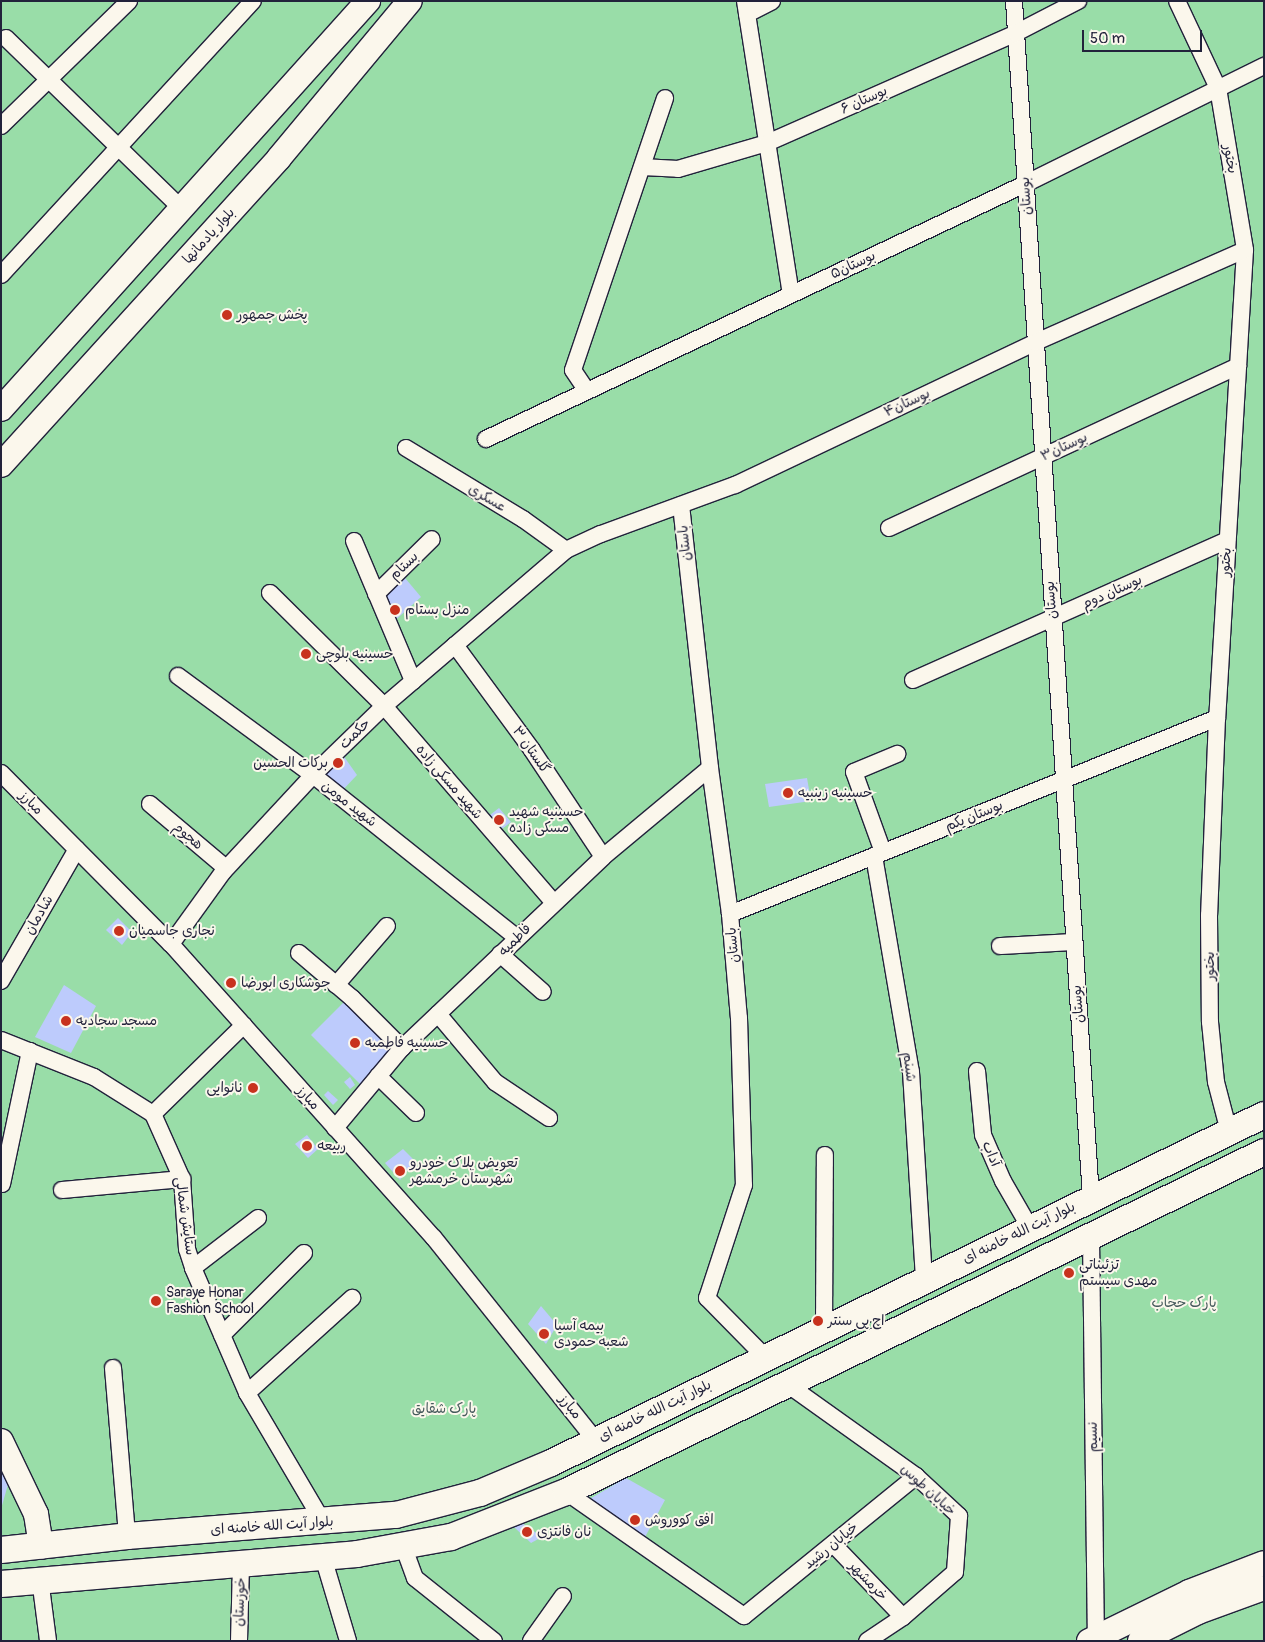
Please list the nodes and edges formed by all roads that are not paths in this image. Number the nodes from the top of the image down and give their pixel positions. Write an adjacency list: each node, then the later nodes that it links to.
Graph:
1 (129, 1): 13 (street)
2 (253, 1): 19 (street)
3 (368, 1): 17 (main road)
4 (410, 1): 20 (main road, بلوار یادمانها)
5 (772, 1): 9 (street)
6 (1014, 1): 10 (street, بوستان)
7 (1078, 1): 10 (street, بوستان ۶)
8 (1177, 1): 14 (street, بختور)
9 (746, 7): 18 (street)
10 (1016, 33): 18 (street, بوستان ۶); 22 (street, بوستان)
11 (6, 38): 13 (street)
12 (1264, 66): 14 (street, بوستان۵)
13 (50, 80): 16 (street); 19 (street)
14 (1218, 88): 22 (street, بوستان۵); 24 (street, بختور)
15 (665, 98): 21 (street)
16 (1, 126)
17 (249, 134): 20 (main road); 23 (main road)
18 (767, 143): 21 (street, بوستان ۶); 26 (street)
19 (118, 147): 23 (street); 25 (street)
20 (279, 158): 34 (main road, بلوار یادمانها)
21 (642, 167): 29 (street)
22 (1025, 184): 26 (street, بوستان۵); 27 (street, بوستان)
23 (182, 209): 30 (main road)
24 (1245, 250): 27 (street, بوستان۴); 28 (street, بختور)
25 (1, 275)
26 (791, 294): 29 (street, بوستان۵)
27 (1036, 342): 33 (street, بوستان); 35 (street, بوستان۴)
28 (1238, 366): 33 (street, بوستان۳); 38 (street, بختور)
29 (587, 391): 31 (street, بوستان۵)
30 (1, 409)
31 (486, 439)
32 (406, 448): 40 (street, عسکری)
33 (1042, 457): 36 (street, بوستان۳); 43 (street, بوستان)
34 (1, 465)
35 (681, 505): 40 (street, بوستان۴); 51 (street, باستان)
36 (890, 528)
37 (432, 539): 42 (street, بستام)
38 (1228, 540): 43 (street, بوستان دوم); 49 (street, بختور)
39 (354, 541): 42 (street)
40 (566, 550): 44 (street, حکمت)
41 (270, 593): 48 (street, شهید مسکی زاده)
42 (376, 594): 47 (street)
43 (1052, 619): 46 (street, بوستان دوم); 54 (street, بوستان)
44 (455, 645): 47 (street, حکمت); 58 (street, گلستان ۳)
45 (178, 676): 53 (street, شهید مومن)
46 (913, 680)
47 (413, 681): 48 (street, حکمت)
48 (384, 706): 53 (street, حکمت); 60 (street, شهید مسکی زاده)
49 (1217, 718): 54 (street, بوستان یکم); 84 (street, بختور)
50 (897, 754): 57 (street, شبنم)
51 (710, 768): 58 (street, فاطمیه); 61 (street, باستان)
52 (1, 773): 56 (street, مبارز)
53 (313, 776): 59 (street, حکمت); 63 (street, شهید مومن)
54 (1064, 781): 57 (street, بوستان یکم); 64 (street, بوستان)
55 (150, 804): 59 (street, هجوم)
56 (77, 849): 65 (street, مبارز); 69 (street, شادمان)
57 (879, 854): 61 (street, بوستان یکم); 96 (street, شبنم)
58 (603, 857): 60 (street, فاطمیه)
59 (226, 868): 65 (street, حکمت)
60 (554, 903): 63 (street, فاطمیه)
61 (730, 914): 100 (street, باستان)
62 (387, 926): 70 (street)
63 (517, 938): 68 (street, فاطمیه)
64 (1074, 942): 66 (street); 90 (street, بوستان)
65 (171, 944): 73 (street, مبارز)
66 (1000, 946)
67 (299, 953): 70 (street)
68 (500, 954): 71 (street); 72 (street, فاطمیه)
69 (1, 981)
70 (336, 984): 75 (street)
71 (542, 992)
72 (438, 1014): 75 (street, فاطمیه); 82 (street)
73 (244, 1025): 80 (street); 83 (street, مبارز)
74 (1, 1040): 76 (street)
75 (402, 1048): 78 (street, فاطمیه)
76 (30, 1051): 80 (street); 88 (street)
77 (977, 1071): 92 (street, آداب)
78 (378, 1076): 79 (street); 83 (street, فاطمیه)
79 (416, 1113)
80 (154, 1114): 87 (street, ستایش شمالی)
81 (1264, 1115): 84 (main road, بلوار آیت الله خامنه ای)
82 (549, 1118)
83 (335, 1128): 104 (street, مبارز)
84 (1229, 1132): 90 (main road, بلوار آیت الله خامنه ای)
85 (1264, 1152): 93 (main road)
86 (825, 1155): 98 (street)
87 (182, 1179): 89 (street); 95 (street, ستایش شمالی)
88 (2, 1184)
89 (62, 1190)
90 (1091, 1198): 92 (main road, بلوار آیت الله خامنه ای)
91 (258, 1218): 95 (street)
92 (1030, 1228): 96 (main road, بلوار آیت الله خامنه ای)
93 (1091, 1236): 102 (main road); 122 (street, نسیم)
94 (304, 1253): 99 (street)
95 (193, 1268): 99 (street, ستایش شمالی)
96 (924, 1280): 98 (main road, بلوار آیت الله خامنه ای)
97 (352, 1298): 103 (street)
98 (824, 1328): 100 (main road, بلوار آیت الله خامنه ای)
99 (222, 1335): 103 (street, ستایش شمالی)
100 (765, 1357): 104 (main road, بلوار آیت الله خامنه ای)
101 (113, 1368): 109 (street)
102 (787, 1384): 106 (street, خیابان طوس); 107 (main road)
103 (247, 1393): 108 (street, ستایش شمالی)
104 (596, 1440): 108 (main road, بلوار آیت الله خامنه ای)
105 (1, 1441): 111 (main road)
106 (916, 1476): 110 (street, خیابان رشید); 121 (street, خیابان طوس)
107 (566, 1492): 110 (street, خیابان رشید); 112 (main road)
108 (323, 1522): 109 (main road, بلوار آیت الله خامنه ای)
109 (127, 1536): 111 (main road, بلوار آیت الله خامنه ای)
110 (834, 1544): 121 (street, خرمشهر)
111 (41, 1547): 113 (main road, بلوار آیت الله خامنه ای); 117 (main road)
112 (404, 1548): 114 (main road); 126 (street)
113 (1, 1550)
114 (323, 1557): 116 (main road); 125 (street)
115 (1264, 1563): 122 (main road)
116 (241, 1564): 117 (main road); 124 (street, خوزستان)
117 (40, 1579): 118 (main road); 123 (street)
118 (1, 1584)
119 (1264, 1588): 129 (main road)
120 (563, 1596): 127 (street)
121 (903, 1617): 128 (street, خیابان طوس)
122 (1093, 1639)
123 (48, 1641)
124 (239, 1641)
125 (348, 1641)
126 (494, 1641)
127 (531, 1641)
128 (867, 1641)
129 (1140, 1641)

